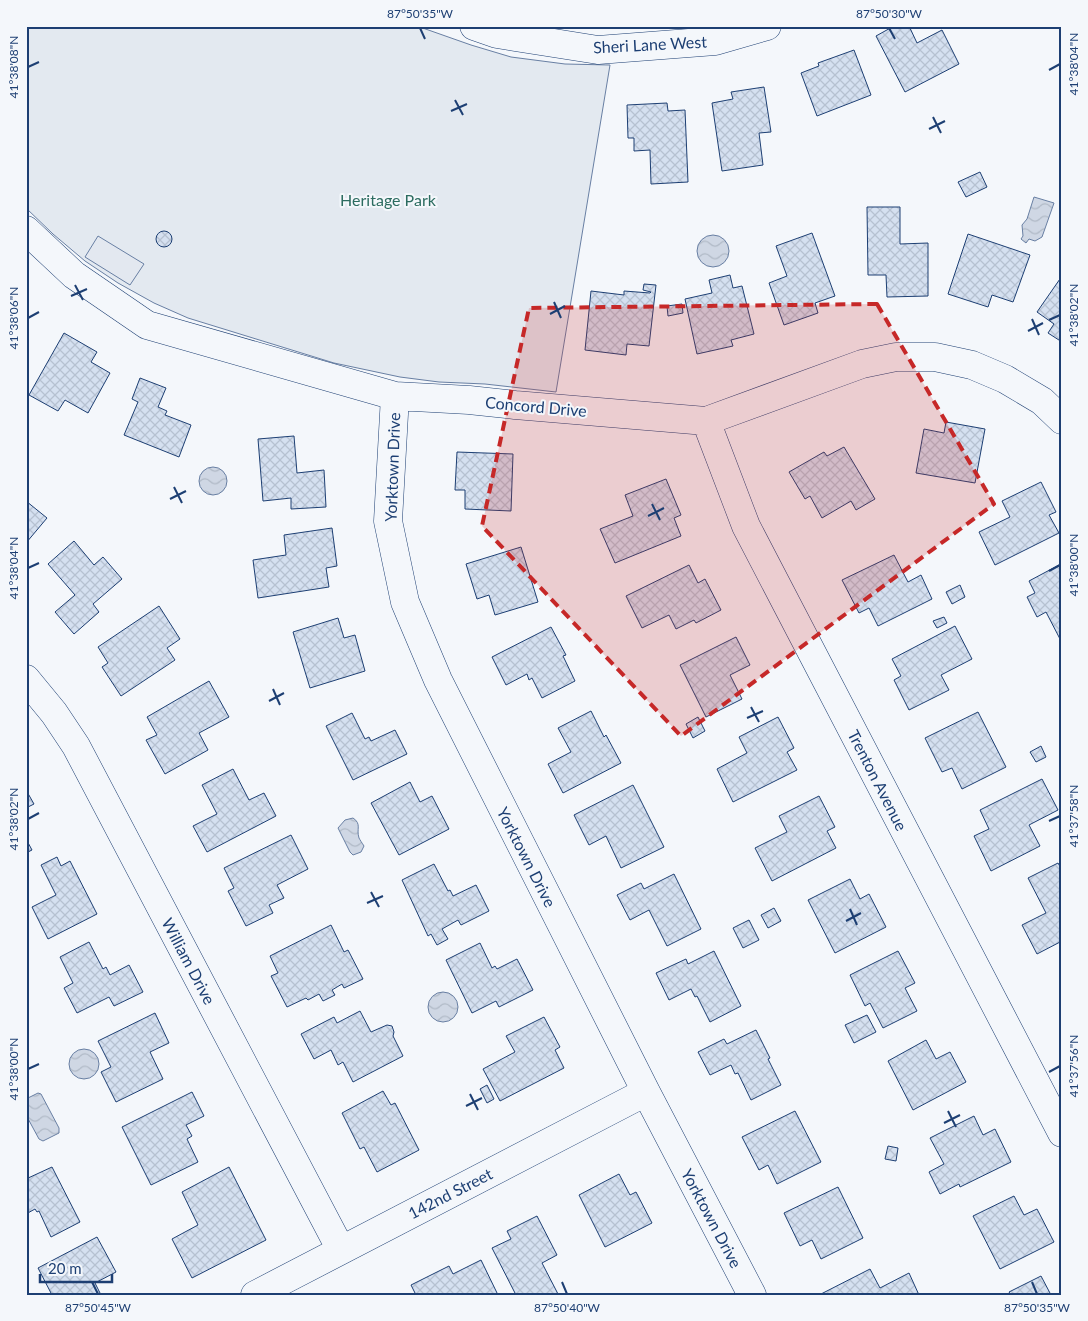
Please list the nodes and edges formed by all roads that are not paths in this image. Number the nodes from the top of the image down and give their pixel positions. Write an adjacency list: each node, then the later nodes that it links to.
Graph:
1 (767, 26): 2 (street, Sheri Lane West)
2 (490, 29)
3 (26, 230): 4 (street, Concord Drive)
4 (394, 396): 6 (street, Concord Drive); 8 (street, Yorktown Drive)
5 (1062, 420): 6 (street, Concord Drive)
6 (706, 421): 9 (street, Trenton Avenue)
7 (26, 679): 10 (street, William Drive)
8 (646, 1092): 10 (street, 142nd Street); 12 (street, Yorktown Drive)
9 (1062, 1133)
10 (341, 1250): 11 (street, 142nd Street)
11 (255, 1295)
12 (752, 1295)

